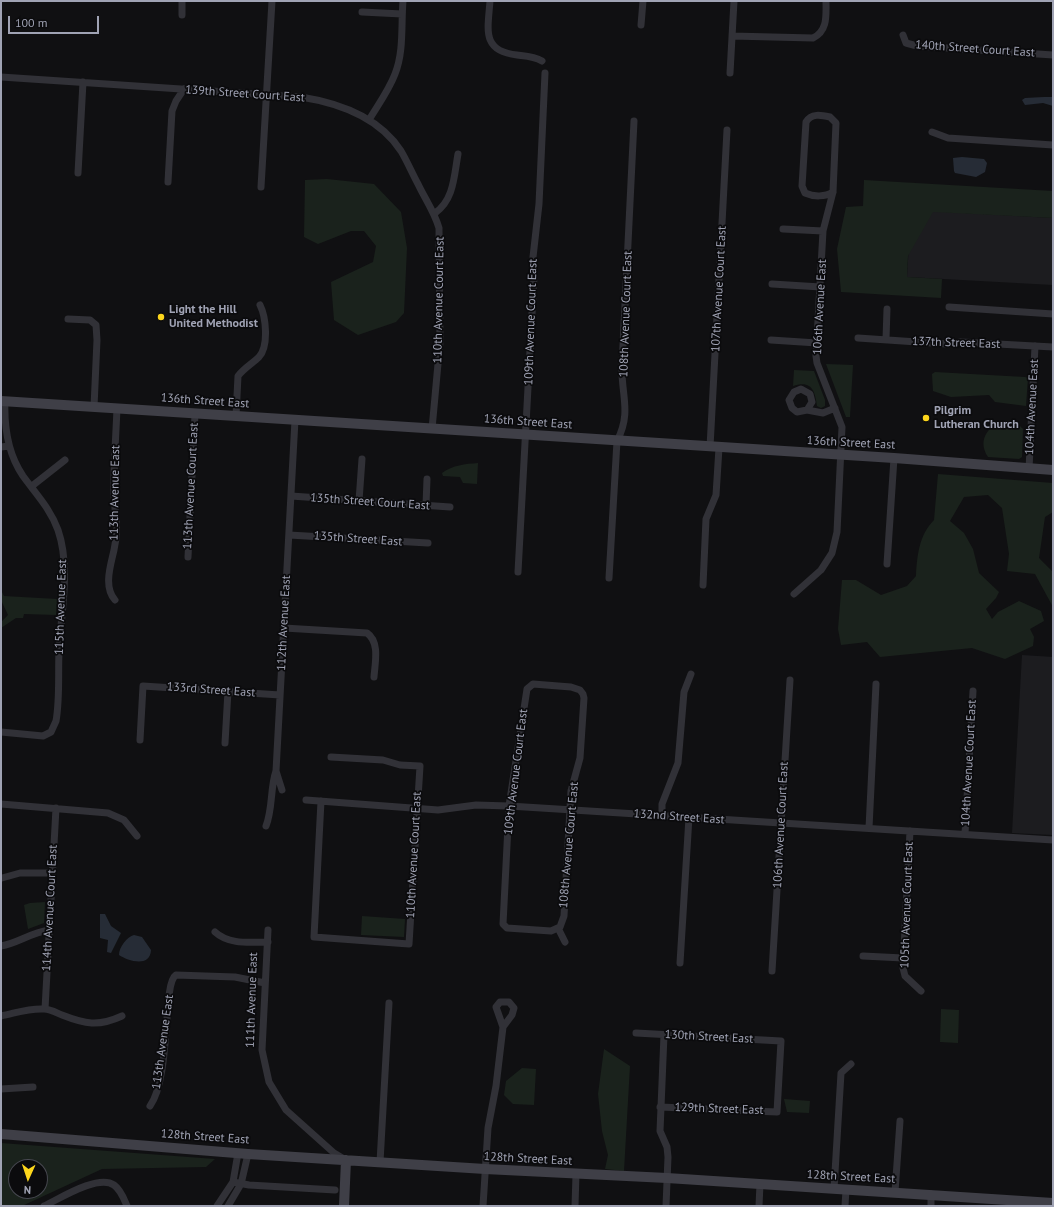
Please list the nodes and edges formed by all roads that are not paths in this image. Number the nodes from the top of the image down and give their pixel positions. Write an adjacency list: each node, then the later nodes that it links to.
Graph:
1 (182, 1): 10 (street)
2 (272, 1): 21 (street)
3 (403, 1): 9 (street)
4 (490, 1): 15 (street)
5 (643, 1): 11 (street)
6 (734, 1): 13 (street)
7 (826, 1): 13 (street)
8 (362, 12): 9 (street)
9 (402, 14): 22 (street)
10 (182, 15)
11 (641, 25)
12 (903, 35): 14 (street, 140th Street Court East)
13 (732, 36): 17 (street)
14 (1053, 55)
15 (542, 61)
16 (545, 73): 57 (street, 109th Avenue Court East)
17 (730, 73)
18 (1, 76): 19 (street, 139th Street Court East)
19 (83, 82): 20 (street, 139th Street Court East); 28 (street)
20 (184, 90): 21 (street, 139th Street Court East); 29 (street)
21 (267, 95): 22 (street, 139th Street Court East); 30 (street)
22 (369, 120): 32 (street, 139th Street Court East)
23 (634, 121): 58 (street, 108th Avenue Court East)
24 (727, 130): 61 (street, 107th Avenue Court East)
25 (932, 132): 26 (street)
26 (1053, 145)
27 (458, 154): 32 (street)
28 (78, 173)
29 (168, 182)
30 (261, 187)
31 (833, 192): 31 (street, 106th Avenue East); 34 (street, 106th Avenue East)
32 (435, 213): 56 (street, 110th Avenue Court East)
33 (783, 229): 34 (street)
34 (823, 231): 36 (street, 106th Avenue East)
35 (772, 284): 36 (street)
36 (821, 287): 45 (street, 106th Avenue East)
37 (260, 305): 54 (street)
38 (948, 307): 40 (street)
39 (887, 309): 43 (street)
40 (1053, 314)
41 (68, 319): 49 (street)
42 (858, 338): 43 (street, 137th Street East)
43 (886, 339): 46 (street, 137th Street East)
44 (771, 340): 45 (street)
45 (817, 343): 51 (street, 106th Avenue East)
46 (1035, 346): 47 (street, 137th Street East); 66 (street, 104th Avenue East)
47 (1053, 347)
48 (3, 401): 49 (street, 136th Street East); 59 (street, 115th Avenue East)
49 (94, 407): 50 (street, 136th Street East)
50 (118, 408): 53 (street, 136th Street East); 82 (street, 113th Avenue East)
51 (835, 408): 52 (street); 62 (street, 106th Avenue East)
52 (807, 410)
53 (195, 414): 54 (street, 136th Street East); 76 (street, 113th Avenue Court East)
54 (236, 416): 55 (street, 136th Street East)
55 (295, 420): 56 (street, 136th Street East); 70 (street, 112th Avenue East)
56 (432, 429): 57 (street, 136th Street East)
57 (524, 435): 58 (street, 136th Street East); 78 (street, 109th Avenue Court East)
58 (617, 441): 61 (street, 136th Street East); 79 (street, 108th Avenue Court East)
59 (9, 446): 60 (street); 69 (street, 115th Avenue East)
60 (1, 447)
61 (715, 448): 62 (street, 136th Street East); 80 (street, 107th Avenue Court East)
62 (841, 455): 63 (street, 136th Street East); 81 (street, 106th Avenue East)
63 (894, 458): 66 (street, 136th Street East); 77 (street)
64 (362, 459): 71 (street)
65 (65, 460): 69 (street)
66 (1029, 469): 67 (street, 136th Street East)
67 (1053, 470)
68 (427, 479): 72 (street)
69 (32, 486): 92 (street, 115th Avenue East)
70 (291, 496): 71 (street, 135th Street Court East); 74 (street, 112th Avenue East)
71 (359, 501): 72 (street, 135th Street Court East)
72 (426, 505): 73 (street, 135th Street Court East)
73 (450, 507)
74 (289, 535): 75 (street, 135th Street East); 83 (street, 112th Avenue East)
75 (428, 543)
76 (188, 557)
77 (887, 564)
78 (518, 572)
79 (609, 578)
80 (703, 585)
81 (794, 594)
82 (115, 600)
83 (284, 628): 85 (street); 91 (street, 112th Avenue East)
84 (691, 674): 105 (street)
85 (374, 677)
86 (790, 680): 107 (street, 106th Avenue Court East)
87 (876, 684): 109 (street)
88 (580, 690): 101 (street, 109th Avenue Court East); 104 (street, 108th Avenue Court East)
89 (973, 691): 111 (street, 104th Avenue Court East)
90 (228, 692): 91 (street, 133rd Street East); 93 (street, 133rd Street East); 94 (street)
91 (280, 695): 96 (street, 112th Avenue East)
92 (1, 732)
93 (140, 740)
94 (225, 743)
95 (331, 757): 103 (street, 110th Avenue Court East)
96 (276, 771): 97 (street); 108 (street, 112th Avenue East)
97 (282, 790)
98 (306, 800): 99 (street, 132nd Street East)
99 (321, 801): 103 (street, 132nd Street East); 103 (street, 110th Avenue Court East)
100 (1, 804): 102 (street)
101 (509, 806): 103 (street, 132nd Street East); 104 (street, 132nd Street East); 116 (street, 109th Avenue Court East)
102 (56, 808): 112 (street); 114 (street, 114th Avenue Court East)
103 (416, 808)
104 (571, 810): 105 (street, 132nd Street East); 116 (street, 108th Avenue Court East)
105 (662, 816): 106 (street, 132nd Street East)
106 (689, 817): 107 (street, 132nd Street East); 125 (street)
107 (781, 824): 109 (street, 132nd Street East); 126 (street, 106th Avenue Court East)
108 (266, 826)
109 (869, 828): 110 (street, 132nd Street East)
110 (910, 831): 111 (street, 132nd Street East); 124 (street, 105th Avenue Court East)
111 (965, 834): 113 (street, 132nd Street East)
112 (137, 836)
113 (1053, 840)
114 (52, 873): 115 (street); 117 (street, 114th Avenue Court East)
115 (2, 878)
116 (558, 928): 121 (street)
117 (49, 930): 122 (street); 130 (street, 114th Avenue Court East)
118 (268, 930): 120 (street, 111th Avenue East)
119 (215, 932): 120 (street)
120 (268, 942): 127 (street, 111th Avenue East)
121 (565, 942)
122 (1, 946)
123 (863, 956): 124 (street)
124 (903, 958): 128 (street, 105th Avenue Court East)
125 (680, 963)
126 (772, 971)
127 (265, 983): 139 (street, 113th Avenue East); 145 (street, 111th Avenue East)
128 (921, 991)
129 (389, 1003): 146 (street)
130 (45, 1009): 131 (street); 132 (street)
131 (1, 1016)
132 (122, 1016)
133 (503, 1027): 147 (street)
134 (636, 1033): 135 (street, 130th Street East)
135 (664, 1035): 140 (street); 141 (street, 130th Street East)
136 (851, 1064): 153 (street)
137 (33, 1087): 138 (street)
138 (1, 1089)
139 (150, 1106)
140 (660, 1107): 141 (street, 129th Street East); 149 (street)
141 (777, 1112)
142 (900, 1121): 156 (street)
143 (1, 1134): 144 (street, 128th Street East)
144 (243, 1153): 145 (street, 128th Street East); 150 (street); 151 (street)
145 (346, 1160): 146 (street, 128th Street East); 163 (street)
146 (380, 1162): 147 (street, 128th Street East)
147 (485, 1169): 148 (street, 128th Street East); 164 (street)
148 (576, 1174): 149 (street, 128th Street East); 165 (street)
149 (667, 1178): 152 (street, 128th Street East); 166 (street)
150 (233, 1182): 151 (street); 161 (street)
151 (241, 1184): 155 (street); 162 (street)
152 (760, 1184): 153 (street, 128th Street East); 167 (street)
153 (834, 1189): 154 (street, 128th Street East)
154 (846, 1189): 156 (street, 128th Street East); 168 (street)
155 (335, 1190)
156 (895, 1192): 157 (street, 128th Street East)
157 (931, 1194): 158 (street, 128th Street East); 169 (street)
158 (1053, 1203)
159 (44, 1206): 160 (street)
160 (127, 1206)
161 (217, 1206)
162 (228, 1206)
163 (344, 1206)
164 (483, 1206)
165 (575, 1206)
166 (666, 1206)
167 (759, 1206)
168 (845, 1206)
169 (931, 1206)

